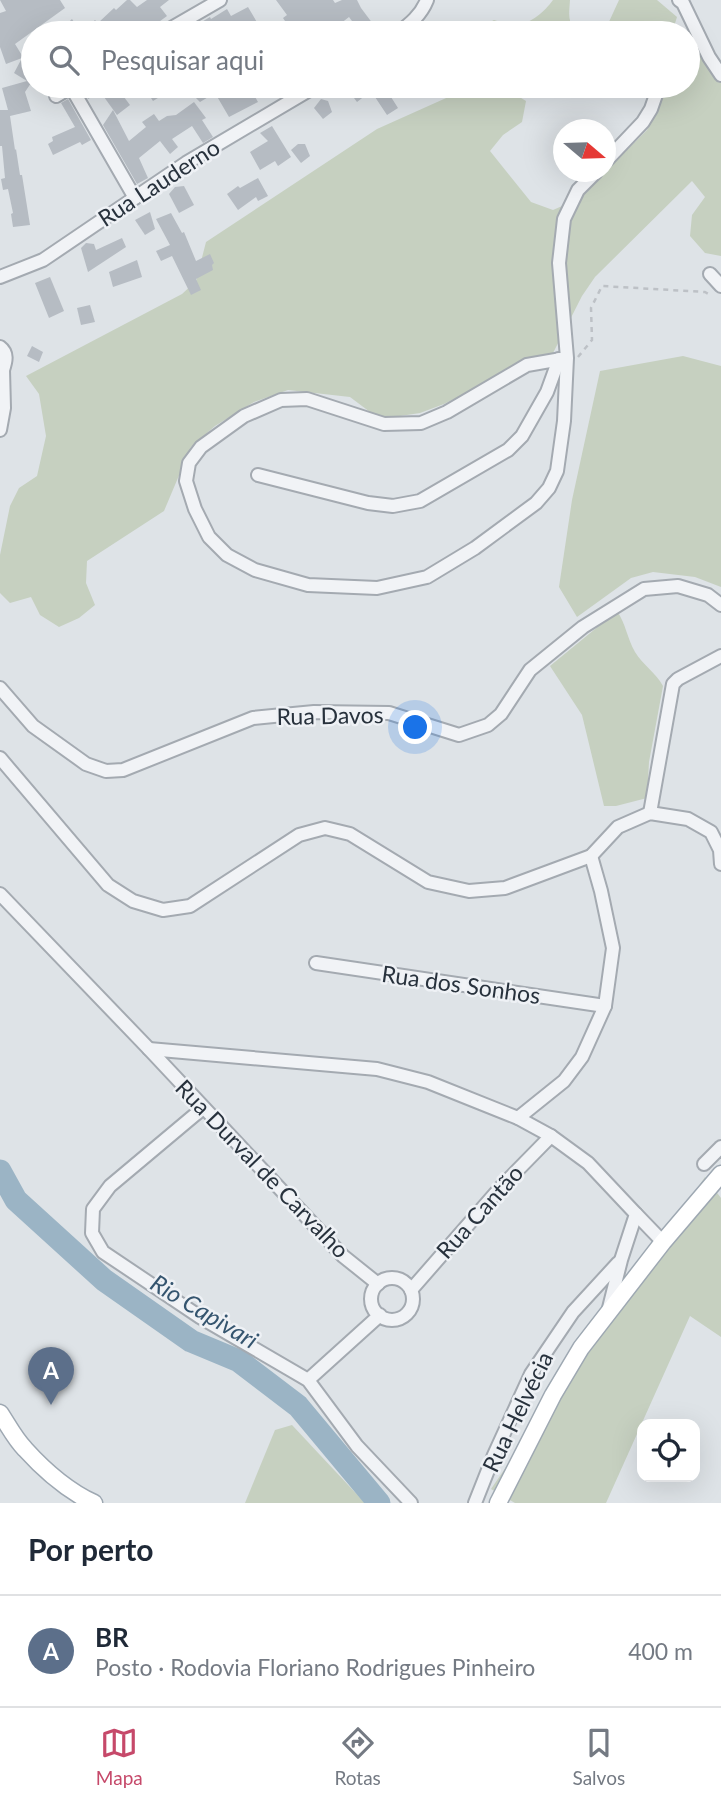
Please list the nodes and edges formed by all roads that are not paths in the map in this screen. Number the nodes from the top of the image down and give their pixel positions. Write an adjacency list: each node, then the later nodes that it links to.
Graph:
1 (220, 0): 4 (street)
2 (427, 0): 5 (street)
3 (683, 1): 6 (street)
4 (184, 21)
5 (414, 21)
6 (686, 21)
7 (700, 45): 8 (street)
8 (721, 75)
9 (79, 98): 14 (street)
10 (296, 98): 14 (street, Rua Lauderno)
11 (655, 98): 12 (street)
12 (616, 150)
13 (586, 182): 19 (street)
14 (135, 198): 16 (street, Rua Lauderno)
15 (710, 274): 17 (street)
16 (0, 277)
17 (717, 291)
18 (3, 351): 20 (street)
19 (564, 362): 19 (street); 22 (street)
20 (1, 370): 21 (street)
21 (0, 429)
22 (258, 475)
23 (721, 605): 25 (street, Rua Davos)
24 (721, 656): 27 (street)
25 (0, 688)
26 (0, 758): 28 (street)
27 (650, 813): 28 (street); 29 (street)
28 (591, 856): 32 (street)
29 (721, 864)
30 (0, 894): 33 (street, Rua Durval de Carvalho)
31 (316, 963): 32 (street, Rua dos Sonhos)
32 (605, 1006): 35 (street)
33 (149, 1049): 34 (street, Rua Durval de Carvalho); 35 (street)
34 (203, 1108): 43 (street, Rua Durval de Carvalho); 47 (street)
35 (518, 1118): 36 (street)
36 (551, 1136): 40 (street); 44 (street, Rua Cantão)
37 (721, 1147): 38 (street)
38 (704, 1164)
39 (721, 1174): 41 (main road)
40 (636, 1214): 41 (street); 42 (street)
41 (663, 1241): 45 (main road)
42 (621, 1260): 45 (street); 51 (street, Rua Helvécia)
43 (378, 1284): 44 (street); 46 (street)
44 (411, 1290): 46 (street)
45 (608, 1313): 52 (main road)
46 (380, 1315): 47 (street)
47 (309, 1380): 50 (street)
48 (0, 1413): 49 (main road)
49 (94, 1503)
50 (411, 1503)
51 (475, 1503)
52 (498, 1503)

